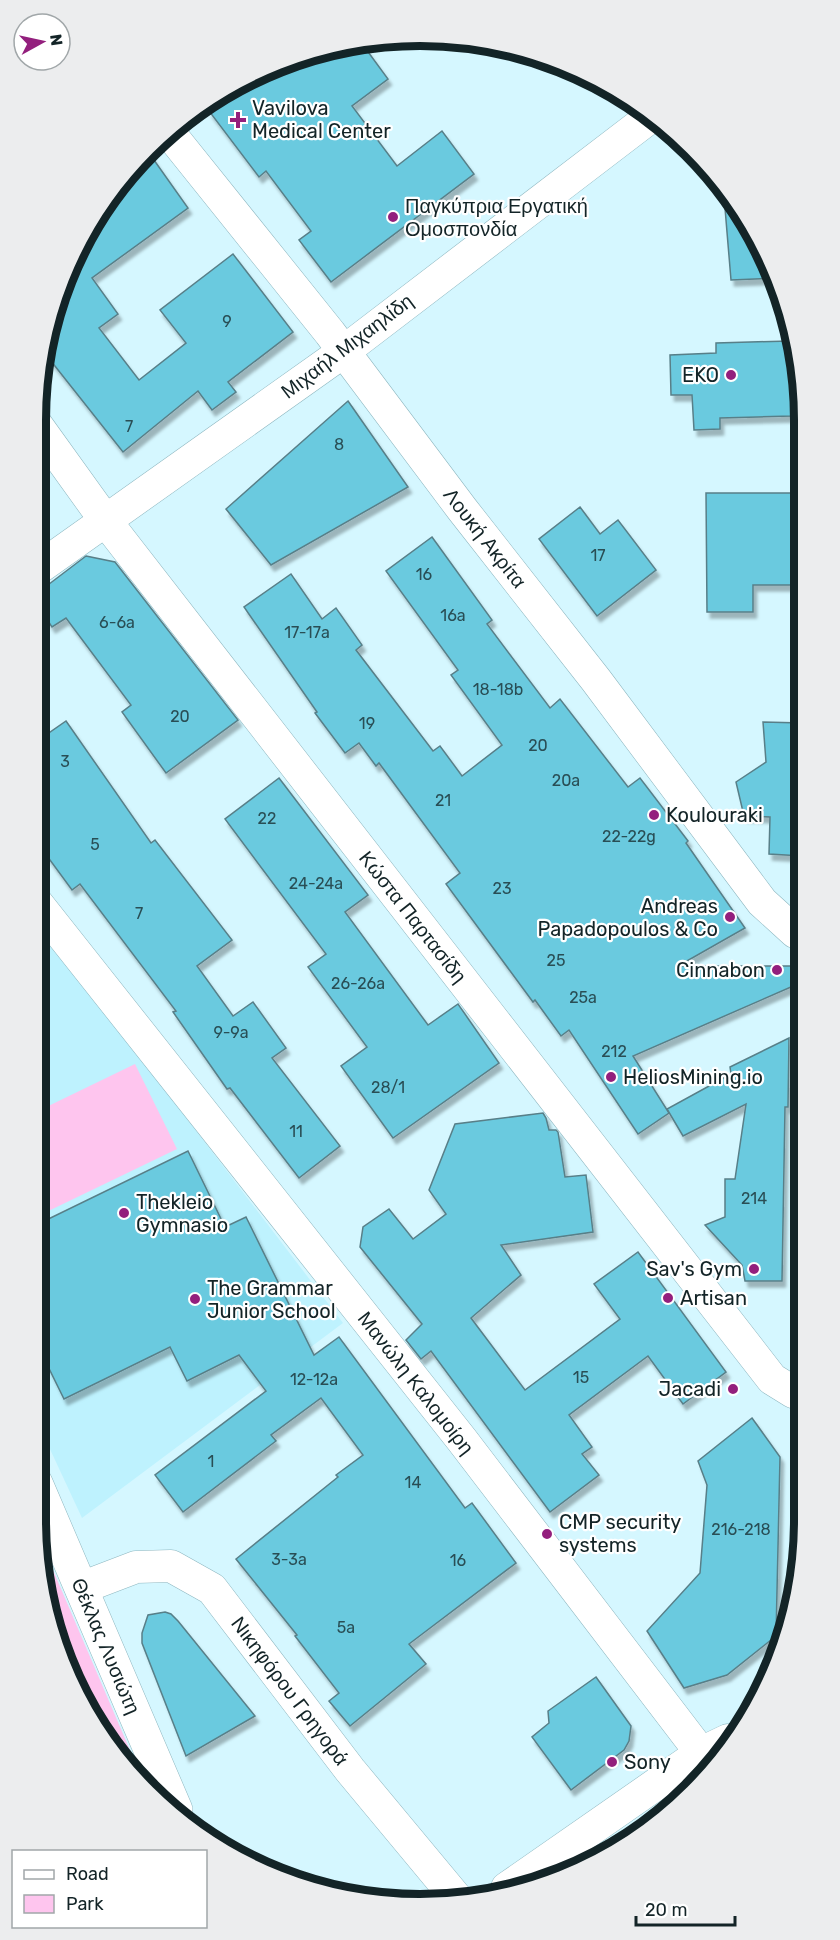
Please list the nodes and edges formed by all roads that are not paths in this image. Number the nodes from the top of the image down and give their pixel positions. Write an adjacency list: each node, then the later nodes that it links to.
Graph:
1 (644, 122): 3 (street, Μιχαήλ Μιχαηλίδη)
2 (175, 138): 3 (street, Λουκή Ακρίτα)
3 (343, 352): 5 (street, Μιχαήλ Μιχαηλίδη); 8 (street, Λουκή Ακρίτα)
4 (46, 438): 5 (street, Κώστα Παρτασίδη)
5 (105, 520): 6 (street, Μιχαήλ Μιχαηλίδη); 9 (street, Κώστα Παρτασίδη)
6 (46, 563)
7 (46, 915): 12 (street, Μανώλη Καλομοίρη)
8 (794, 931)
9 (794, 1392)
10 (46, 1506): 11 (street, Θέκλας Λυσιώτη)
11 (81, 1588): 13 (street, Θέκλας Λυσιώτη); 15 (street, Νικηφόρου Γρηγορά)
12 (715, 1747): 14 (street)
13 (171, 1798)
14 (518, 1881)
15 (451, 1892)

